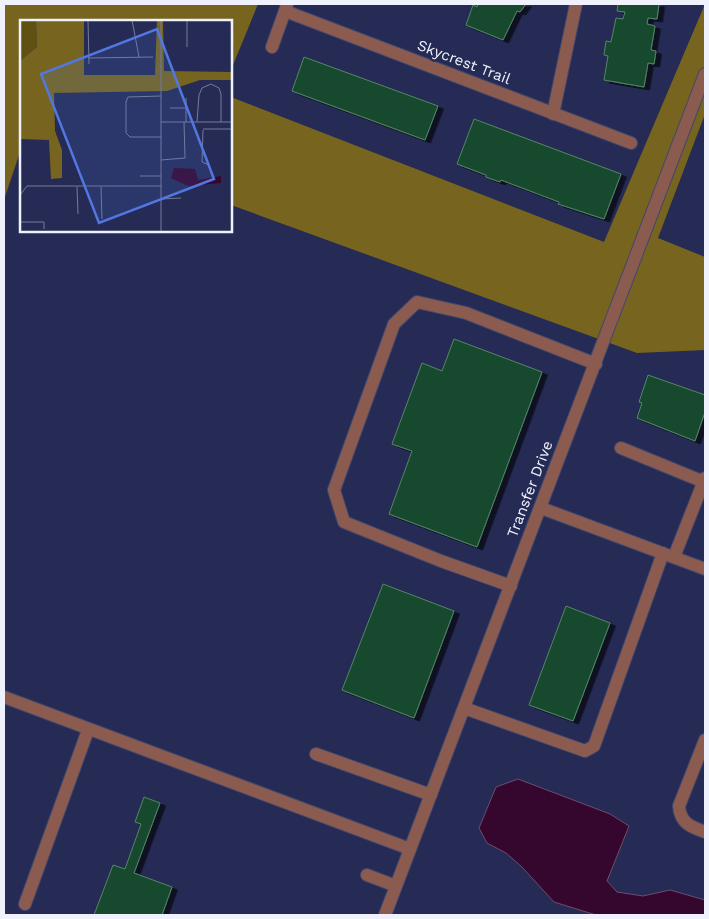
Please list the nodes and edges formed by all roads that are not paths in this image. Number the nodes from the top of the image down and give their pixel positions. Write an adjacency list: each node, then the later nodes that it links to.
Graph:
1 (576, 4): 5 (street)
2 (286, 7): 3 (street); 5 (street, Skycrest Trail)
3 (272, 47)
4 (705, 74): 7 (street, Transfer Drive)
5 (553, 114): 6 (street, Skycrest Trail)
6 (631, 143)
7 (596, 364): 10 (street, Transfer Drive); 13 (street)
8 (621, 448): 9 (street)
9 (704, 480): 11 (street)
10 (541, 508): 11 (street); 13 (street, Transfer Drive)
11 (668, 555): 12 (street); 15 (street)
12 (705, 569)
13 (511, 586): 15 (street, Transfer Drive)
14 (4, 697): 16 (street)
15 (464, 708): 19 (street, Transfer Drive)
16 (88, 730): 21 (street); 24 (street)
17 (705, 740): 20 (street)
18 (316, 754): 19 (street)
19 (431, 795): 21 (street, Transfer Drive)
20 (705, 832)
21 (410, 849): 23 (street, Transfer Drive)
22 (367, 875): 23 (street)
23 (396, 886): 25 (street, Transfer Drive)
24 (25, 904)
25 (385, 915)

